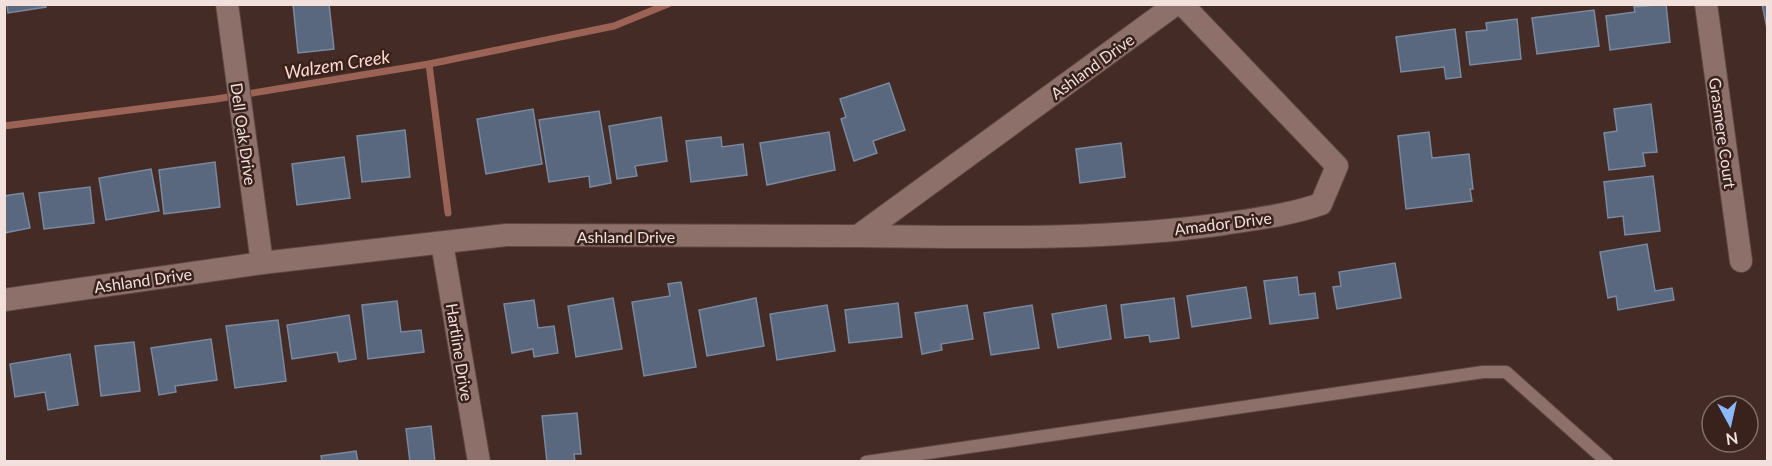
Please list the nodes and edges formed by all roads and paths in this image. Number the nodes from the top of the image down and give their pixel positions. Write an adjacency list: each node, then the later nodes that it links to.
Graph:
1 (226, 4): 8 (street, Dell Oak Drive)
2 (1176, 4): 5 (street, Ashland Drive)
3 (1182, 4): 5 (street, Amador Drive)
4 (1706, 4): 7 (street, Grasmere Court)
5 (858, 236): 6 (street, Ashland Drive)
6 (442, 243): 8 (street, Ashland Drive); 10 (street, Hartline Drive)
7 (1741, 261)
8 (262, 262): 9 (street, Ashland Drive)
9 (4, 300)
10 (479, 462)
11 (866, 462): 12 (lane)
12 (1607, 462)

